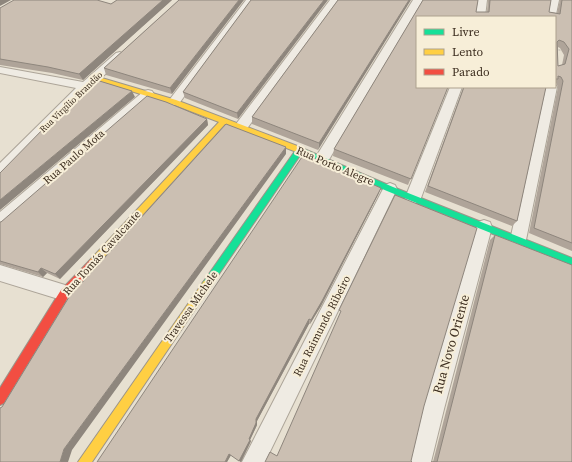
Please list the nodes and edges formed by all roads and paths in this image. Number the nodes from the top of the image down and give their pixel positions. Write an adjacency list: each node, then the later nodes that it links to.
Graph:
1 (251, 0): 17 (street)
2 (335, 0): 19 (street)
3 (418, 0): 21 (street)
4 (482, 0): 6 (street)
5 (554, 0): 7 (street)
6 (480, 16)
7 (552, 16)
8 (129, 47): 12 (street, Rua Virgílio Brandão)
9 (556, 49): 10 (path)
10 (566, 51)
11 (0, 70): 13 (street)
12 (95, 78): 13 (street, Rua Virgílio Brandão); 16 (street, Rua Porto Alegre)
13 (85, 86): 22 (street, Rua Virgílio Brandão)
14 (456, 88): 24 (street)
15 (551, 88): 27 (street)
16 (148, 94): 17 (street, Rua Porto Alegre); 25 (street, Rua Paulo Mota)
17 (174, 102): 18 (street, Rua Porto Alegre)
18 (223, 122): 19 (street, Rua Porto Alegre); 30 (street, Rua Tomás Cavalcante)
19 (241, 127): 20 (street, Rua Porto Alegre)
20 (299, 151): 21 (street, Rua Porto Alegre); 32 (street, Travessa Michele)
21 (322, 159): 23 (street, Rua Porto Alegre)
22 (0, 172)
23 (390, 189): 24 (street, Rua Porto Alegre); 33 (street, Rua Raimundo Ribeiro)
24 (413, 198): 26 (street, Rua Porto Alegre)
25 (0, 221)
26 (484, 226): 27 (street, Rua Porto Alegre); 34 (street, Rua Novo Oriente)
27 (518, 240): 28 (street, Rua Porto Alegre)
28 (572, 262)
29 (0, 273): 30 (street)
30 (65, 293): 31 (street, Rua Tomás Cavalcante)
31 (0, 399)
32 (84, 462)
33 (253, 462)
34 (420, 462)

